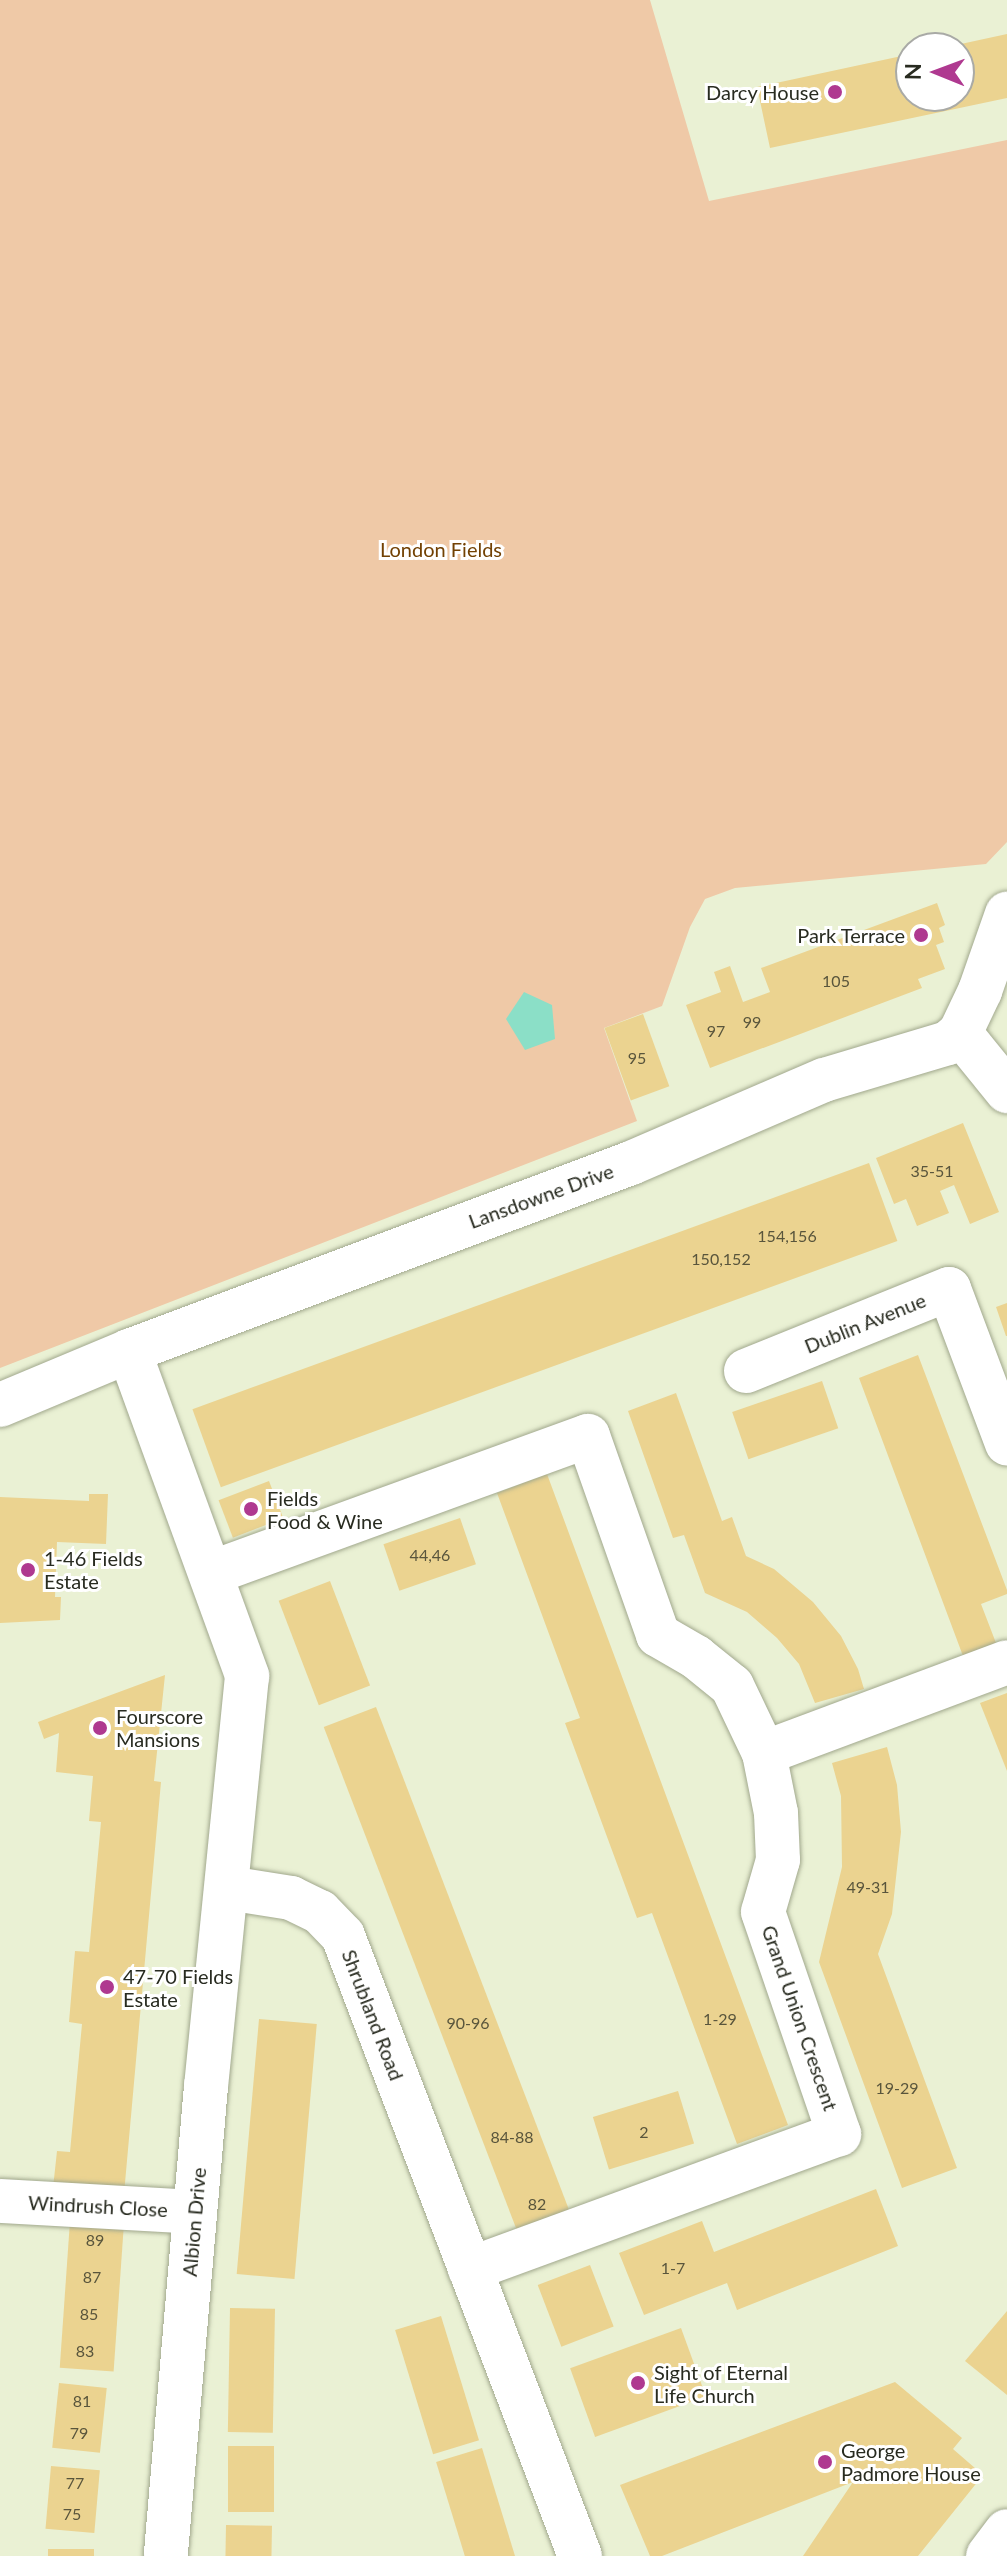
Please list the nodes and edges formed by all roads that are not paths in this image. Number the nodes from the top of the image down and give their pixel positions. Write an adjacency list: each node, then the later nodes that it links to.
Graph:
1 (1007, 914): 2 (street)
2 (960, 1033): 3 (street); 4 (street, Lansdowne Drive)
3 (1007, 1091)
4 (129, 1351): 6 (street, Lansdowne Drive); 8 (street)
5 (746, 1371): 7 (street, Dublin Avenue)
6 (0, 1405)
7 (1003, 1422)
8 (211, 1573): 10 (street, Grand Union Crescent); 11 (street)
9 (1007, 1662): 10 (street)
10 (764, 1753): 14 (street, Grand Union Crescent)
11 (228, 1888): 13 (street, Albion Drive); 14 (street, Shrubland Road)
12 (0, 2201): 13 (street, Windrush Close)
13 (195, 2212): 16 (street, Albion Drive)
14 (470, 2269): 17 (street, Shrubland Road)
15 (1007, 2531): 18 (street)
16 (166, 2556)
17 (580, 2556)
18 (988, 2556)

